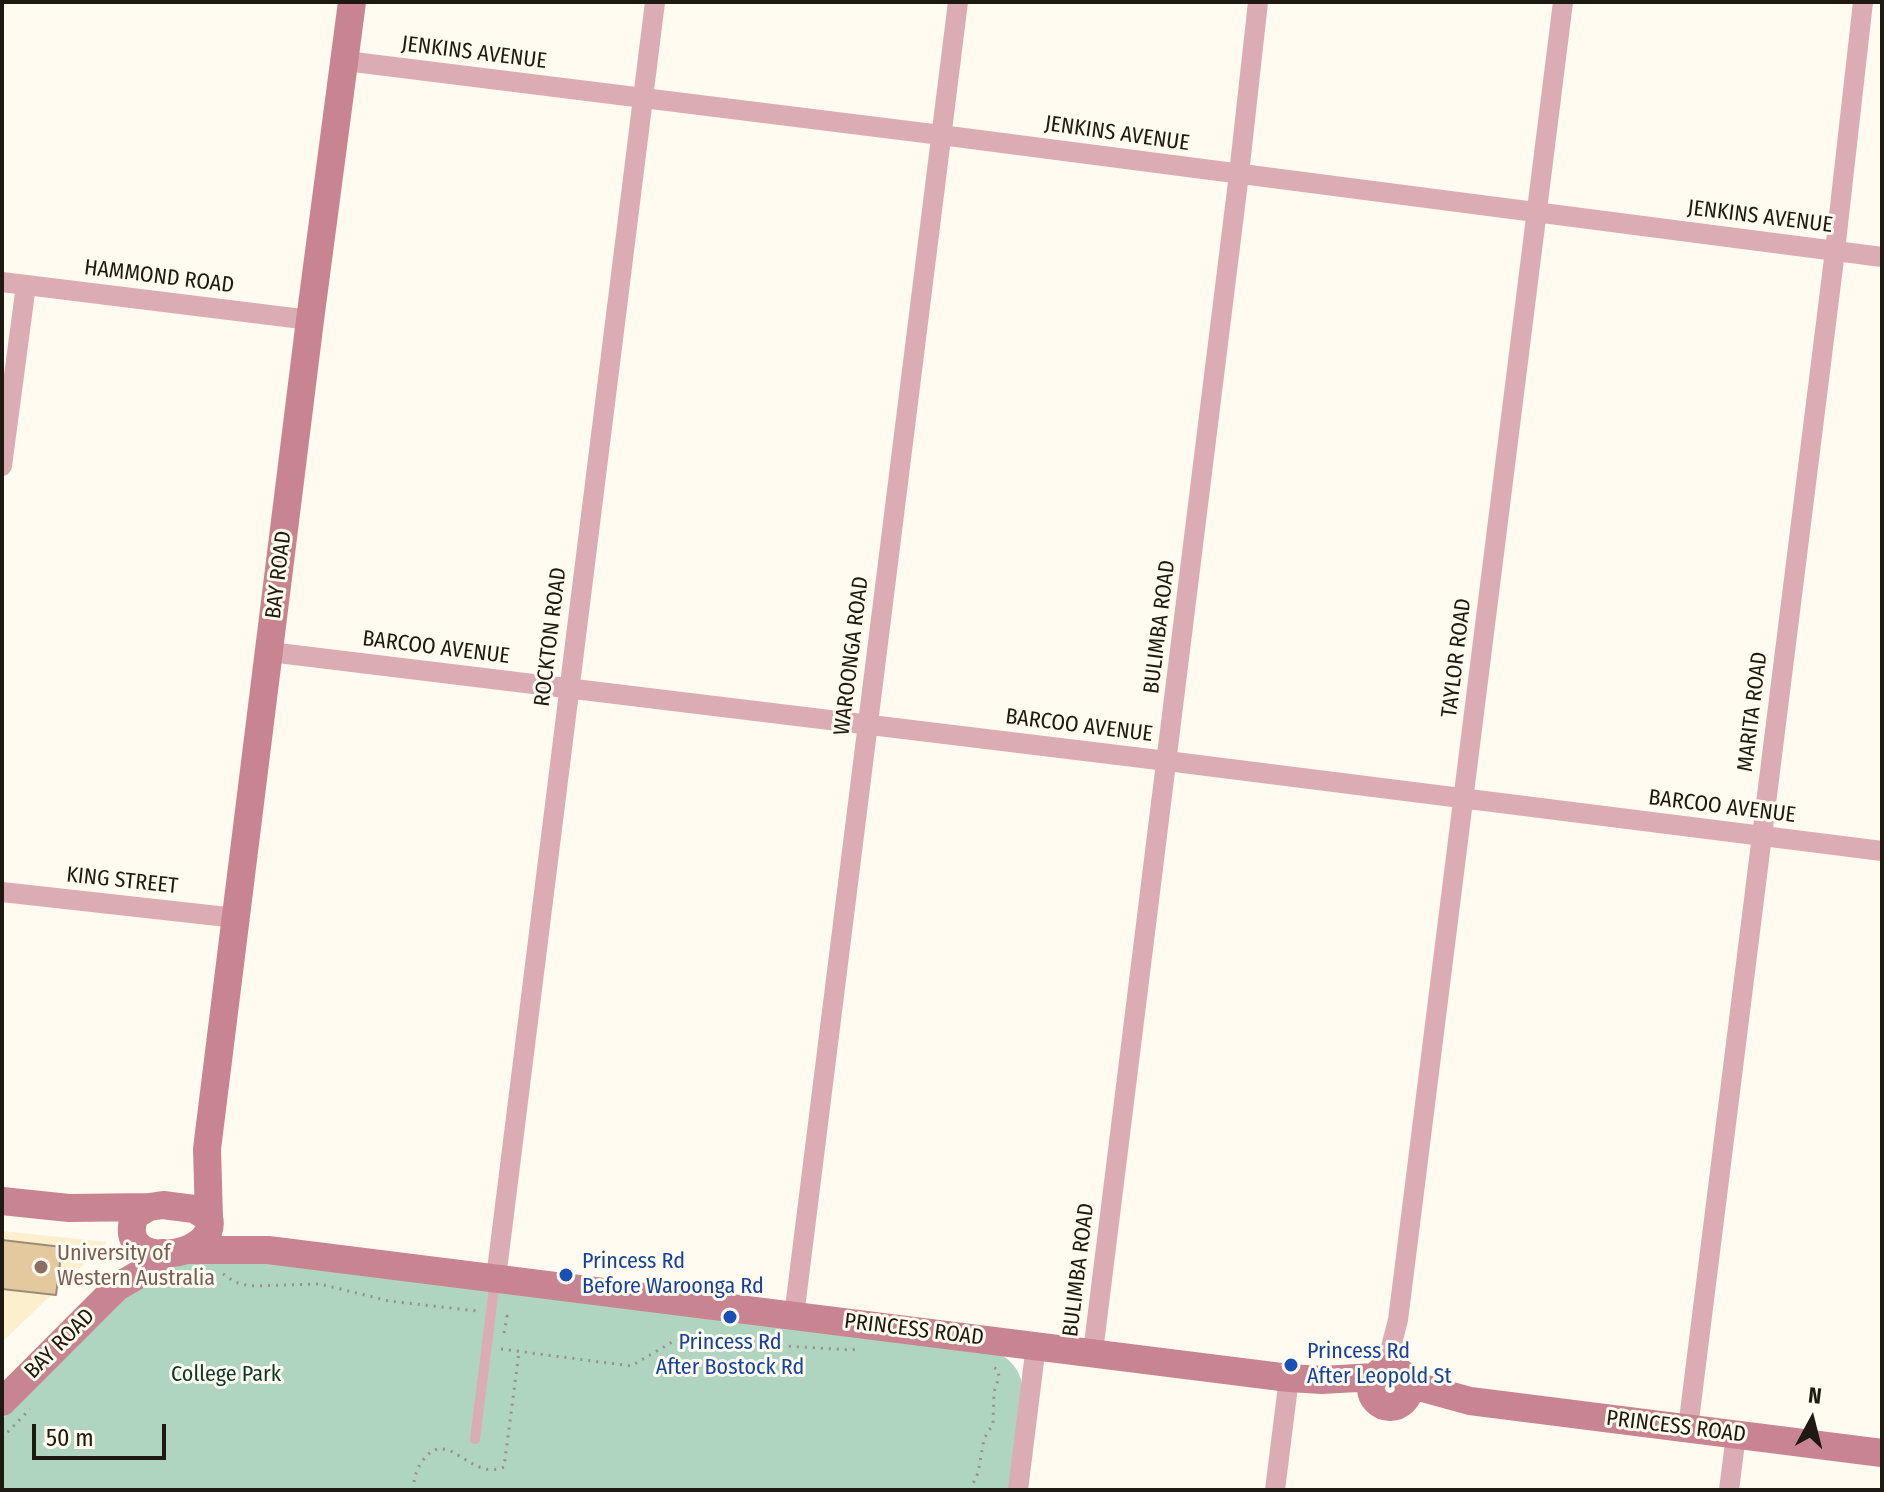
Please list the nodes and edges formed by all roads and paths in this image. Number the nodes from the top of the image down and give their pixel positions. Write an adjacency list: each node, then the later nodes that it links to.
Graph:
1 (352, 2): 7 (street, BAY ROAD)
2 (655, 2): 8 (street, ROCKTON ROAD)
3 (958, 2): 9 (street, WAROONGA ROAD)
4 (1258, 2): 10 (street, BULIMBA ROAD)
5 (1563, 2): 11 (street, TAYLOR ROAD)
6 (1863, 2): 12 (street, MARITA ROAD)
7 (346, 61): 8 (street, JENKINS AVENUE); 16 (street, BAY ROAD)
8 (643, 99): 9 (street, JENKINS AVENUE); 19 (street, ROCKTON ROAD)
9 (941, 135): 10 (street, JENKINS AVENUE); 20 (street, WAROONGA ROAD)
10 (1239, 174): 11 (street, JENKINS AVENUE); 21 (street, BULIMBA ROAD)
11 (1538, 212): 12 (street, JENKINS AVENUE); 22 (street, TAYLOR ROAD)
12 (1835, 251): 13 (street, JENKINS AVENUE); 23 (street, MARITA ROAD)
13 (1882, 257)
14 (2, 282): 15 (street, HAMMOND ROAD)
15 (26, 285): 16 (street, HAMMOND ROAD); 17 (street)
16 (310, 320): 18 (street, BAY ROAD)
17 (2, 466)
18 (270, 652): 19 (street, BARCOO AVENUE); 26 (street, BAY ROAD)
19 (569, 689): 20 (street, BARCOO AVENUE); 35 (street, ROCKTON ROAD)
20 (868, 725): 21 (street, BARCOO AVENUE); 39 (street, WAROONGA ROAD)
21 (1167, 761): 22 (street, BARCOO AVENUE); 42 (street, BULIMBA ROAD)
22 (1464, 800): 23 (street, BARCOO AVENUE); 45 (street, TAYLOR ROAD)
23 (1762, 835): 24 (street, BARCOO AVENUE); 48 (street, MARITA ROAD)
24 (1882, 851)
25 (2, 892): 26 (street, KING STREET)
26 (236, 918): 27 (street, BAY ROAD)
27 (207, 1149): 29 (street, BAY ROAD); 30 (street, BAY ROAD)
28 (2, 1201): 31 (street)
29 (180, 1205): 30 (street); 31 (street)
30 (210, 1222): 32 (street, PRINCESS ROAD); 33 (street)
31 (138, 1225): 33 (street); 37 (street, BAY ROAD)
32 (268, 1250): 33 (street, PRINCESS ROAD); 35 (street, PRINCESS ROAD)
33 (186, 1259): 36 (path); 37 (street, BAY ROAD)
34 (218, 1270): 38 (path)
35 (496, 1278): 38 (lane); 39 (street, PRINCESS ROAD)
36 (158, 1285)
37 (117, 1287): 46 (street, BAY ROAD)
38 (491, 1314): 41 (path); 51 (lane)
39 (794, 1316): 40 (street, PRINCESS ROAD)
40 (1036, 1345): 42 (street, PRINCESS ROAD); 54 (street)
41 (862, 1347)
42 (1093, 1352): 44 (street, PRINCESS ROAD)
43 (978, 1363): 53 (path)
44 (1289, 1378): 45 (street, PRINCESS ROAD); 55 (street)
45 (1391, 1384): 48 (street, PRINCESS ROAD)
46 (2, 1402)
47 (34, 1405): 50 (path)
48 (1688, 1428): 49 (street, PRINCESS ROAD)
49 (1736, 1435): 52 (street, PRINCESS ROAD); 56 (street)
50 (2, 1438)
51 (475, 1439)
52 (1882, 1453)
53 (970, 1490)
54 (1018, 1490)
55 (1275, 1490)
56 (1729, 1490)

